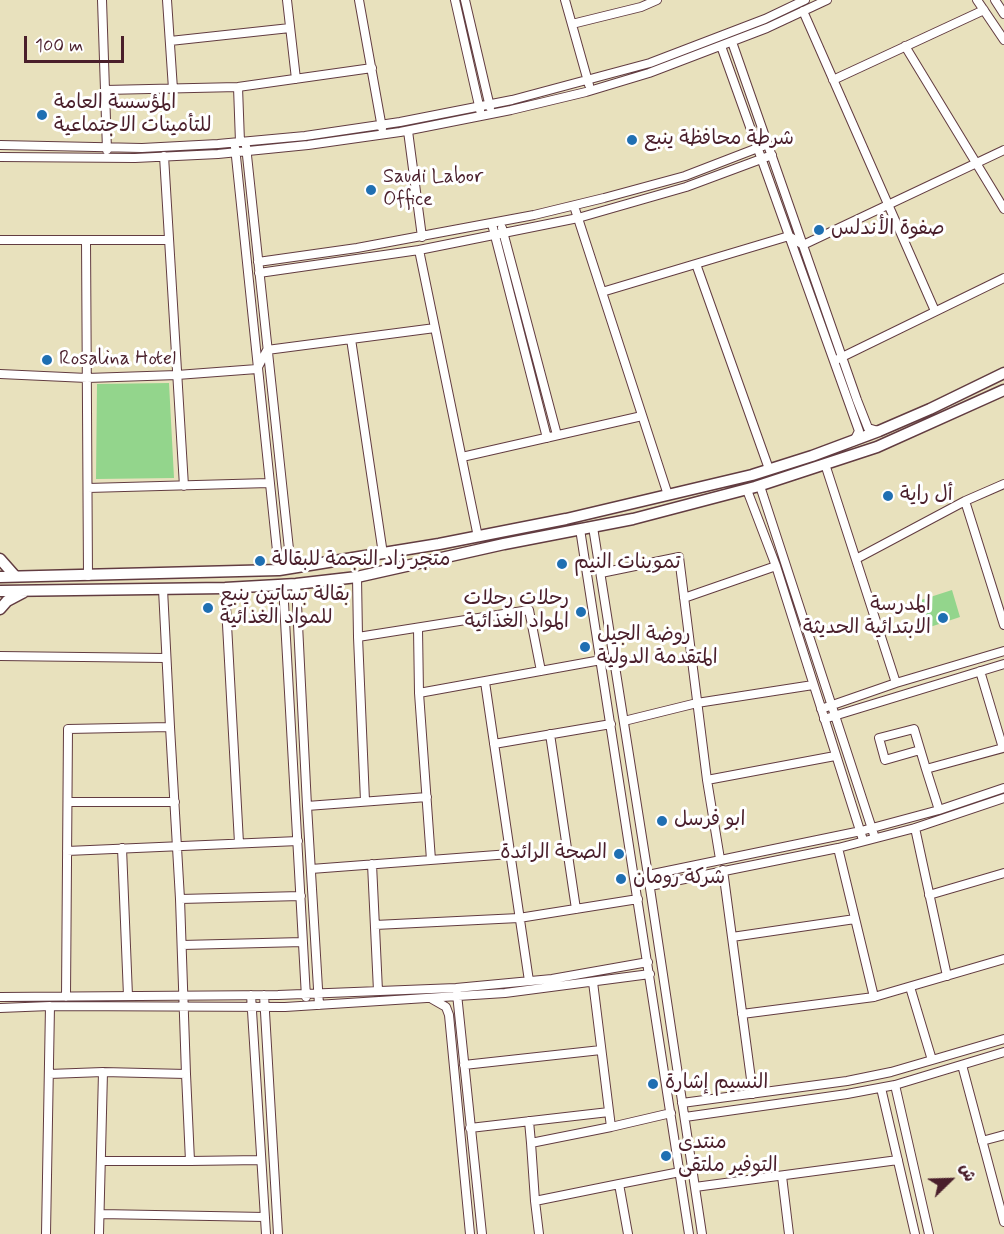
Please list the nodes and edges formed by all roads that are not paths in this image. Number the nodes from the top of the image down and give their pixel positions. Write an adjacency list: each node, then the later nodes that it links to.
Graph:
1 (102, 0): 30 (street)
2 (167, 0): 20 (street)
3 (287, 0): 18 (street)
4 (359, 0): 24 (street)
5 (455, 0): 33 (street)
6 (465, 0): 32 (street)
7 (565, 0): 17 (street)
8 (657, 0): 13 (street)
9 (805, 0): 27 (street)
10 (827, 0): 15 (street)
11 (977, 0): 14 (street)
12 (999, 1): 16 (street)
13 (640, 3): 17 (street)
14 (984, 10): 19 (street); 23 (street)
15 (803, 11): 21 (street); 26 (street)
16 (1004, 14)
17 (572, 24): 27 (street)
18 (290, 28): 20 (street); 25 (street)
19 (1004, 40)
20 (170, 41): 29 (street)
21 (732, 42): 22 (street); 40 (street)
22 (721, 46): 31 (street); 43 (street)
23 (905, 46): 26 (street); 52 (street)
24 (372, 68): 25 (street); 36 (street)
25 (296, 79): 28 (street)
26 (833, 80): 53 (street)
27 (588, 81): 31 (street); 32 (street)
28 (238, 87): 29 (street); 39 (street)
29 (173, 89): 30 (street)
30 (105, 90): 42 (street)
31 (590, 90): 34 (street)
32 (490, 105): 33 (street); 34 (street)
33 (480, 107): 35 (street); 36 (street)
34 (492, 114): 35 (street)
35 (482, 116): 37 (street)
36 (382, 125): 38 (street); 39 (street)
37 (408, 130): 38 (street); 62 (street)
38 (383, 135): 45 (street)
39 (240, 142): 42 (street); 45 (street); 46 (street)
40 (768, 144): 43 (street); 47 (street)
41 (0, 145): 42 (street)
42 (107, 147): 50 (street)
43 (758, 148): 51 (street); 54 (street)
44 (1004, 150): 52 (street)
45 (246, 151): 46 (street); 68 (street)
46 (236, 152): 48 (street); 78 (street)
47 (772, 155): 51 (street); 66 (street)
48 (164, 156): 50 (street); 65 (street)
49 (0, 157): 50 (street)
50 (108, 158)
51 (762, 159): 56 (street); 61 (street)
52 (976, 163): 53 (street); 55 (street)
53 (888, 205): 66 (street); 73 (street)
54 (574, 206): 56 (street); 57 (street)
55 (1004, 209)
56 (578, 218): 59 (street); 72 (street)
57 (501, 222): 58 (street); 59 (street)
58 (492, 224): 60 (street); 62 (street)
59 (503, 233): 60 (street); 86 (street)
60 (494, 235): 67 (street); 87 (street)
61 (789, 236): 66 (street); 69 (street); 77 (street)
62 (422, 237): 68 (street)
63 (0, 240): 64 (street)
64 (86, 240): 65 (street); 82 (street)
65 (169, 240): 81 (street)
66 (803, 245): 77 (street)
67 (419, 250): 70 (street); 74 (street)
68 (258, 261): 70 (street)
69 (696, 264): 72 (street); 91 (street)
70 (259, 273): 76 (street)
71 (1004, 278): 73 (street)
72 (602, 292): 84 (street)
73 (935, 312): 77 (street)
74 (435, 328): 75 (street); 89 (street)
75 (351, 339): 76 (street); 103 (street)
76 (267, 350): 78 (street); 107 (street)
77 (838, 359): 85 (street); 88 (street)
78 (257, 369): 81 (street); 92 (street)
79 (1004, 373): 85 (main road)
80 (0, 374): 82 (street)
81 (177, 375): 82 (street); 94 (street)
82 (87, 378): 96 (street)
83 (1004, 390): 90 (main road)
84 (642, 416): 86 (street); 98 (street)
85 (879, 431): 88 (main road)
86 (557, 435): 87 (street)
87 (547, 438): 89 (street)
88 (854, 441): 91 (main road)
89 (462, 457): 102 (street)
90 (825, 464): 95 (main road); 105 (street)
91 (769, 470): 98 (main road)
92 (269, 483): 94 (street); 108 (street)
93 (1004, 484): 99 (street)
94 (184, 486): 96 (street)
95 (760, 486): 97 (main road); 137 (street)
96 (88, 488): 111 (street)
97 (747, 490): 100 (main road); 106 (street)
98 (668, 495): 102 (main road)
99 (965, 501): 105 (street); 122 (street)
100 (593, 527): 101 (main road); 109 (street)
101 (580, 529): 113 (main road); 128 (street)
102 (478, 537): 103 (main road)
103 (383, 554): 107 (main road)
104 (0, 558): 110 (main road)
105 (856, 559): 133 (street)
106 (776, 566): 120 (street); 134 (street)
107 (291, 568): 108 (main road)
108 (279, 570): 111 (main road)
109 (601, 573): 120 (street); 141 (street)
110 (15, 576): 111 (main road); 112 (main road)
111 (88, 576)
112 (0, 577)
113 (357, 577): 114 (main road); 124 (street)
114 (296, 584): 115 (main road); 158 (street)
115 (283, 585): 116 (main road); 165 (street)
116 (225, 588): 117 (main road); 166 (street)
117 (163, 589): 119 (main road); 127 (street)
118 (0, 591): 119 (main road)
119 (24, 591): 121 (main road)
120 (684, 598): 136 (street)
121 (0, 609)
122 (1004, 625)
123 (418, 629): 124 (street); 130 (street); 135 (street)
124 (358, 638): 155 (street)
125 (1004, 651): 133 (street)
126 (0, 656): 127 (street)
127 (165, 658): 143 (street)
128 (601, 660): 130 (street); 142 (street)
129 (1004, 664): 131 (street)
130 (541, 671): 132 (street)
131 (980, 671): 139 (street); 144 (street)
132 (485, 682): 135 (street); 146 (street)
133 (896, 683): 137 (street)
134 (813, 685): 136 (street); 138 (street)
135 (419, 693): 153 (street)
136 (697, 703): 141 (street); 151 (street)
137 (832, 705): 138 (street); 139 (street)
138 (821, 709): 140 (street)
139 (835, 715): 140 (street); 160 (street)
140 (824, 719): 149 (street)
141 (624, 721): 178 (street)
142 (611, 724): 145 (street); 183 (street)
143 (170, 727): 156 (street); 157 (street)
144 (1000, 727): 147 (street)
145 (550, 734): 146 (street); 184 (street)
146 (494, 744): 171 (street)
147 (1003, 748): 150 (street)
148 (920, 750): 148 (street); 150 (street)
149 (835, 756): 151 (street); 162 (street)
150 (926, 769): 159 (street)
151 (707, 780): 172 (street)
152 (1004, 788): 159 (street)
153 (427, 797): 155 (street); 173 (street)
154 (1004, 798): 161 (street)
155 (365, 801): 158 (street)
156 (68, 802): 157 (street); 170 (street)
157 (175, 802): 167 (street)
158 (307, 806): 175 (street)
159 (939, 810): 160 (street)
160 (872, 827): 162 (street); 163 (street)
161 (915, 828): 163 (street); 180 (street)
162 (861, 831): 164 (street); 172 (street)
163 (875, 838): 164 (street)
164 (863, 840): 169 (street)
165 (298, 841): 166 (street); 181 (street)
166 (239, 843): 167 (street)
167 (177, 846): 168 (street); 182 (street)
168 (122, 848): 170 (street); 204 (street)
169 (838, 848): 176 (street); 186 (street)
170 (68, 851): 207 (street)
171 (510, 855): 173 (street); 185 (street)
172 (720, 859): 178 (street)
173 (431, 860): 174 (street)
174 (372, 864): 175 (street); 187 (street)
175 (311, 869): 200 (street)
176 (723, 870): 179 (street); 188 (street)
177 (1004, 873): 180 (street)
178 (648, 875): 179 (street)
179 (650, 886): 230 (street)
180 (929, 895): 194 (street)
181 (301, 896): 182 (street); 189 (street)
182 (180, 899): 190 (street)
183 (638, 899): 184 (street); 192 (street)
184 (576, 909): 185 (street)
185 (519, 918): 187 (street); 195 (street)
186 (855, 919): 188 (street); 208 (street)
187 (375, 925): 198 (street)
188 (732, 937): 217 (street)
189 (303, 942): 190 (street); 201 (street)
190 (182, 945): 205 (street)
191 (1004, 959): 194 (street)
192 (648, 962): 193 (street); 195 (street)
193 (650, 974): 196 (street); 232 (street)
194 (947, 975): 197 (street)
195 (529, 981): 199 (street)
196 (593, 982): 199 (street); 219 (street)
197 (910, 987): 208 (street); 221 (street)
198 (378, 991): 199 (street); 200 (street)
199 (456, 992): 209 (street); 222 (street)
200 (319, 993): 201 (street); 210 (street)
201 (306, 994): 203 (street); 212 (street)
202 (251, 995): 203 (street); 205 (street); 215 (street)
203 (264, 995): 216 (street)
204 (128, 996): 205 (street); 207 (street)
205 (184, 996): 213 (street)
206 (1, 997): 207 (street); 214 (street)
207 (66, 997)
208 (874, 997): 217 (street)
209 (431, 998): 210 (street); 256 (street)
210 (320, 1005): 212 (street)
211 (50, 1006): 213 (street); 214 (street); 225 (street)
212 (307, 1006): 216 (street)
213 (184, 1007): 215 (street); 226 (street)
214 (1, 1008)
215 (252, 1008): 216 (street); 240 (street)
216 (265, 1008): 255 (street)
217 (742, 1014): 229 (street)
218 (1004, 1039): 221 (street)
219 (601, 1050): 222 (street); 231 (street)
220 (1004, 1052): 223 (street)
221 (932, 1060): 229 (street)
222 (464, 1065): 236 (street)
223 (962, 1065): 227 (street); 238 (street)
224 (103, 1072): 225 (street); 226 (street); 241 (street)
225 (49, 1074): 252 (street)
226 (186, 1074): 242 (street)
227 (895, 1085): 228 (street); 264 (street)
228 (881, 1088): 233 (street); 243 (street)
229 (753, 1094): 230 (street)
230 (682, 1103): 233 (street)
231 (609, 1112): 234 (street); 235 (street)
232 (671, 1113): 235 (street); 244 (street)
233 (685, 1117): 247 (street)
234 (530, 1121): 236 (street); 239 (street)
235 (611, 1127): 239 (street)
236 (470, 1128): 257 (street)
237 (1004, 1135): 238 (street)
238 (982, 1141): 251 (street)
239 (531, 1143): 248 (street)
240 (261, 1160): 242 (street); 250 (street)
241 (101, 1161): 242 (street); 249 (street)
242 (190, 1161)
243 (898, 1161): 245 (street); 263 (street)
244 (680, 1172): 246 (street); 260 (street)
245 (782, 1176): 247 (street); 262 (street)
246 (620, 1184): 248 (street); 259 (street)
247 (695, 1187): 261 (street)
248 (535, 1201): 258 (street)
249 (100, 1214): 250 (street); 253 (street)
250 (265, 1217): 254 (street)
251 (1004, 1222)
252 (46, 1234)
253 (99, 1234)
254 (266, 1234)
255 (278, 1234)
256 (470, 1234)
257 (482, 1234)
258 (539, 1234)
259 (628, 1234)
260 (689, 1234)
261 (702, 1234)
262 (789, 1234)
263 (915, 1234)
264 (930, 1234)

